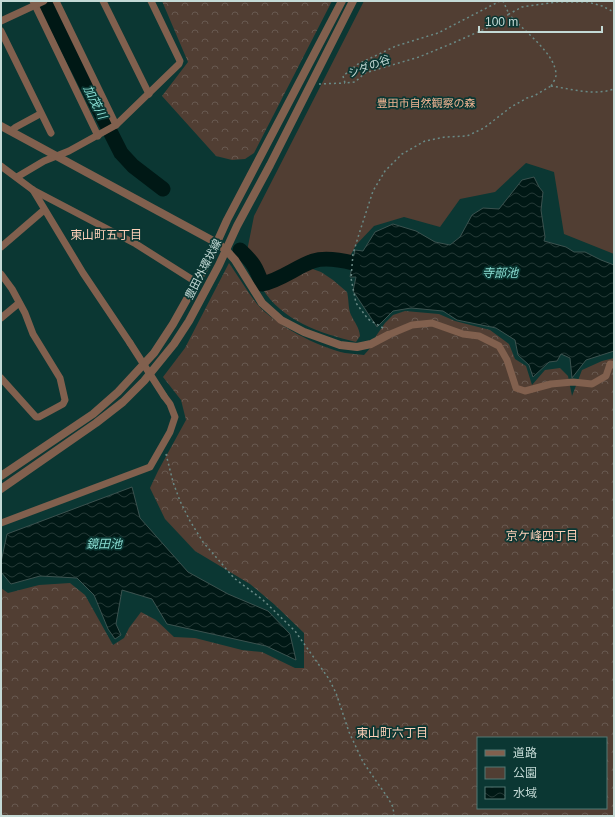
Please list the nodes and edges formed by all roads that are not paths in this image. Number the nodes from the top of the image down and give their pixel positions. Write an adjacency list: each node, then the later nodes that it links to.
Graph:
1 (56, 1): 12 (street)
2 (103, 1): 9 (street)
3 (151, 1): 9 (street)
4 (342, 1): 21 (street, 豊田外環状線)
5 (353, 1): 23 (street, 豊田外環状線)
6 (38, 2): 7 (street); 15 (street)
7 (1, 21)
8 (1, 31): 10 (street)
9 (149, 94): 12 (street)
10 (40, 114): 13 (street); 14 (street)
11 (1, 126): 13 (street)
12 (116, 126): 15 (street)
13 (11, 131): 16 (street)
14 (50, 133)
15 (98, 136): 16 (street)
16 (56, 156): 18 (street); 21 (street)
17 (1, 166): 18 (street)
18 (18, 177): 19 (street)
19 (33, 190): 20 (street); 25 (street)
20 (44, 210): 22 (street); 33 (street, bridge)
21 (217, 243): 23 (street); 25 (street, 豊田外環状線)
22 (1, 247)
23 (226, 250): 28 (street); 32 (street, 豊田外環状線)
24 (1, 274): 26 (street)
25 (196, 282): 31 (street, 豊田外環状線)
26 (19, 303): 27 (street); 30 (street)
27 (1, 318)
28 (388, 335): 29 (street)
29 (614, 365)
30 (1, 378)
31 (1, 476)
32 (1, 489)
33 (1, 523)

